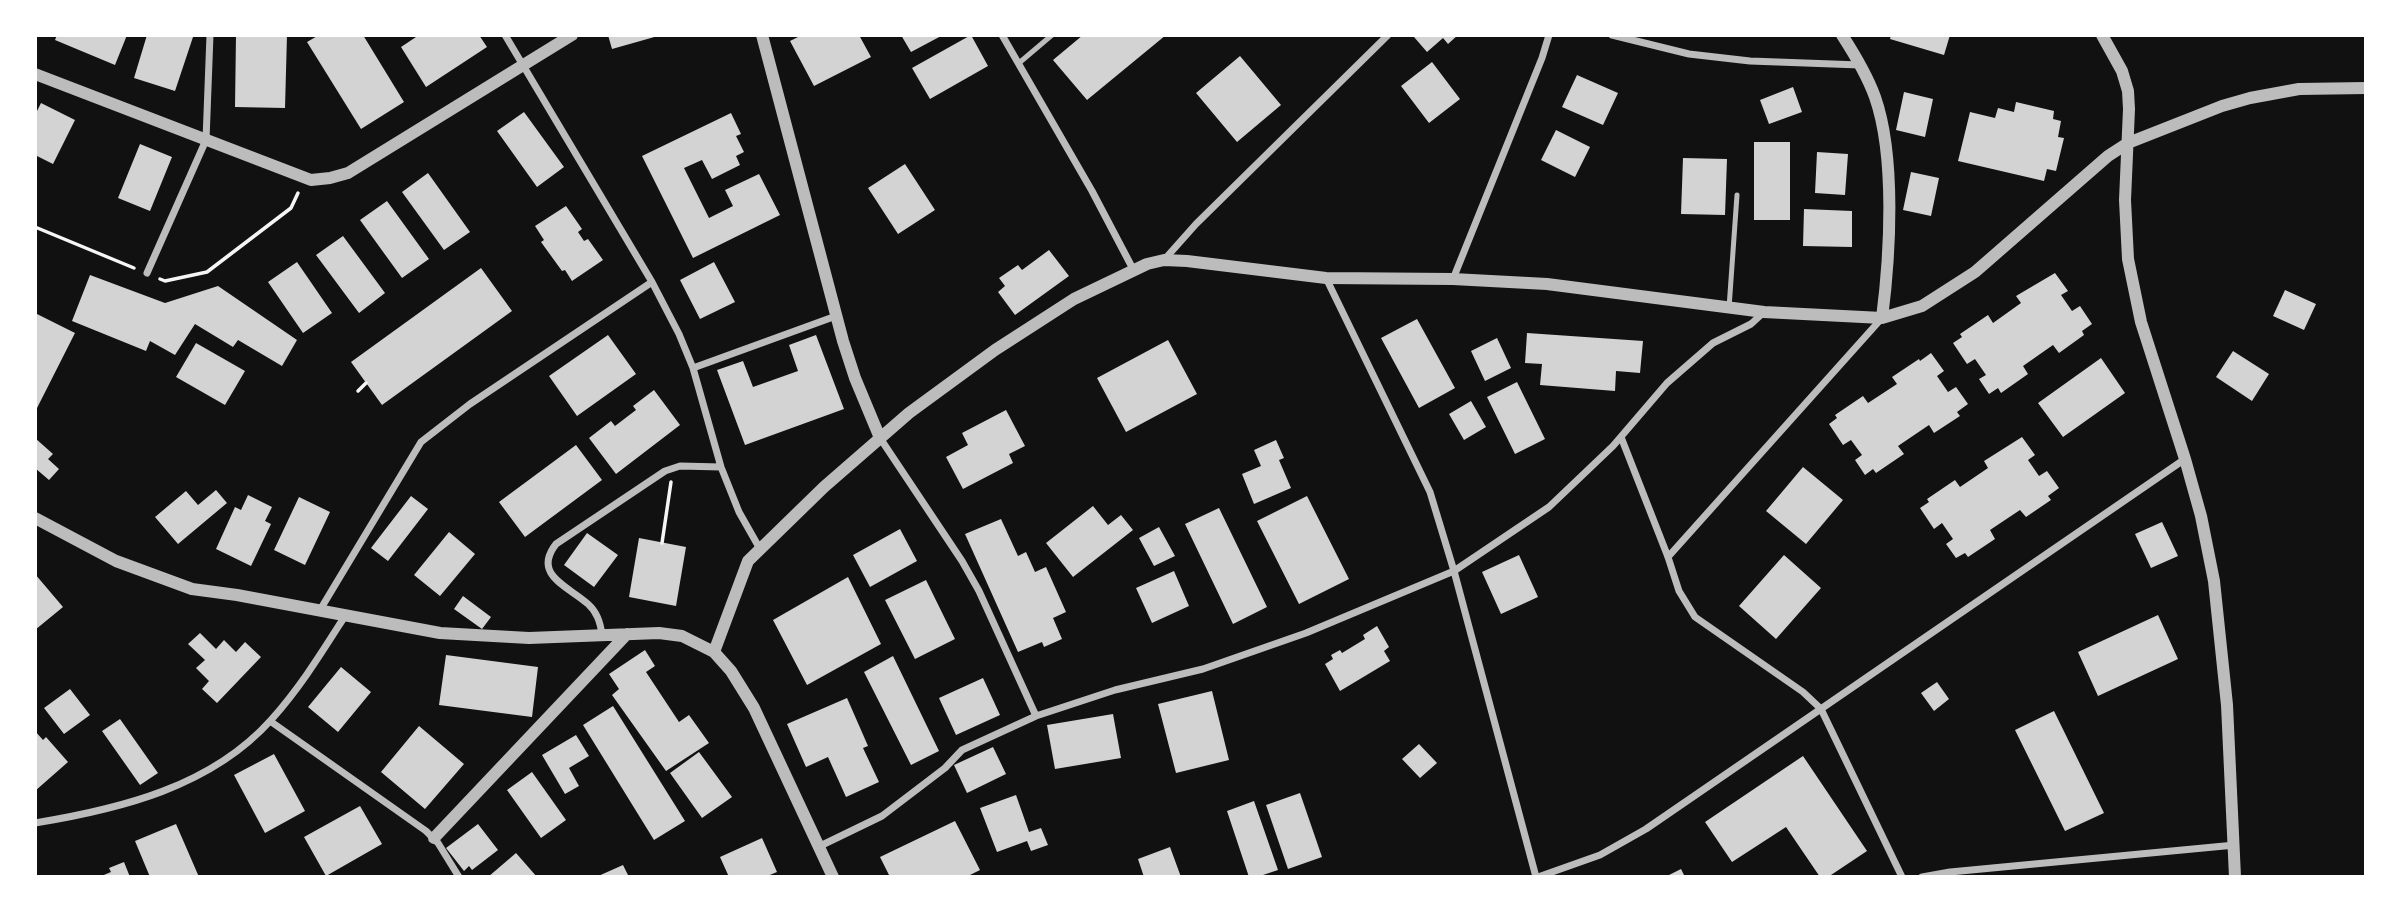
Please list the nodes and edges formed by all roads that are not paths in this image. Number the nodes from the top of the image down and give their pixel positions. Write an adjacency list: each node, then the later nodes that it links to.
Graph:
1 (210, 35): 17 (street)
2 (505, 35): 13 (street)
3 (572, 35): 13 (street)
4 (762, 35): 28 (street)
5 (1002, 35): 12 (street)
6 (1052, 35): 12 (lane)
7 (1388, 35): 20 (street)
8 (1549, 35): 24 (street)
9 (1612, 35): 14 (street)
10 (1842, 35): 14 (street)
11 (2102, 35): 18 (street)
12 (1019, 63): 21 (street)
13 (523, 65): 17 (street); 25 (street)
14 (1860, 65): 29 (street)
15 (35, 74): 17 (street)
16 (2366, 88): 18 (street)
17 (206, 140): 22 (street)
18 (2128, 143): 29 (street); 33 (street)
19 (1737, 195): 26 (lane)
20 (1164, 260): 21 (street); 23 (street)
21 (1133, 269): 32 (street)
22 (147, 273)
23 (1326, 278): 24 (street); 38 (street)
24 (1454, 279): 26 (street)
25 (652, 282): 30 (street); 39 (street)
26 (1729, 308): 27 (street)
27 (1764, 312): 29 (street); 31 (street)
28 (836, 316): 30 (street); 32 (street)
29 (1882, 318): 37 (street)
30 (693, 368): 34 (street)
31 (1621, 437): 37 (street); 38 (street)
32 (880, 438): 36 (street); 45 (street)
33 (2185, 459): 44 (street); 49 (street)
34 (721, 467): 36 (street); 41 (street)
35 (35, 518): 39 (street)
36 (760, 549): 43 (street)
37 (1668, 557): 44 (street)
38 (1454, 571): 45 (street); 53 (street)
39 (320, 610): 40 (street)
40 (345, 616): 41 (street); 46 (street)
41 (602, 634): 42 (street)
42 (627, 634): 43 (street); 48 (street)
43 (714, 652): 50 (street)
44 (1821, 709): 53 (street); 54 (street)
45 (1036, 716): 50 (street)
46 (270, 721): 47 (street); 48 (street)
47 (35, 823)
48 (434, 838): 51 (street)
49 (2235, 845): 55 (street); 56 (street)
50 (818, 848): 52 (street)
51 (458, 877)
52 (834, 877)
53 (1537, 877)
54 (1902, 877)
55 (1922, 877)
56 (2235, 877)

